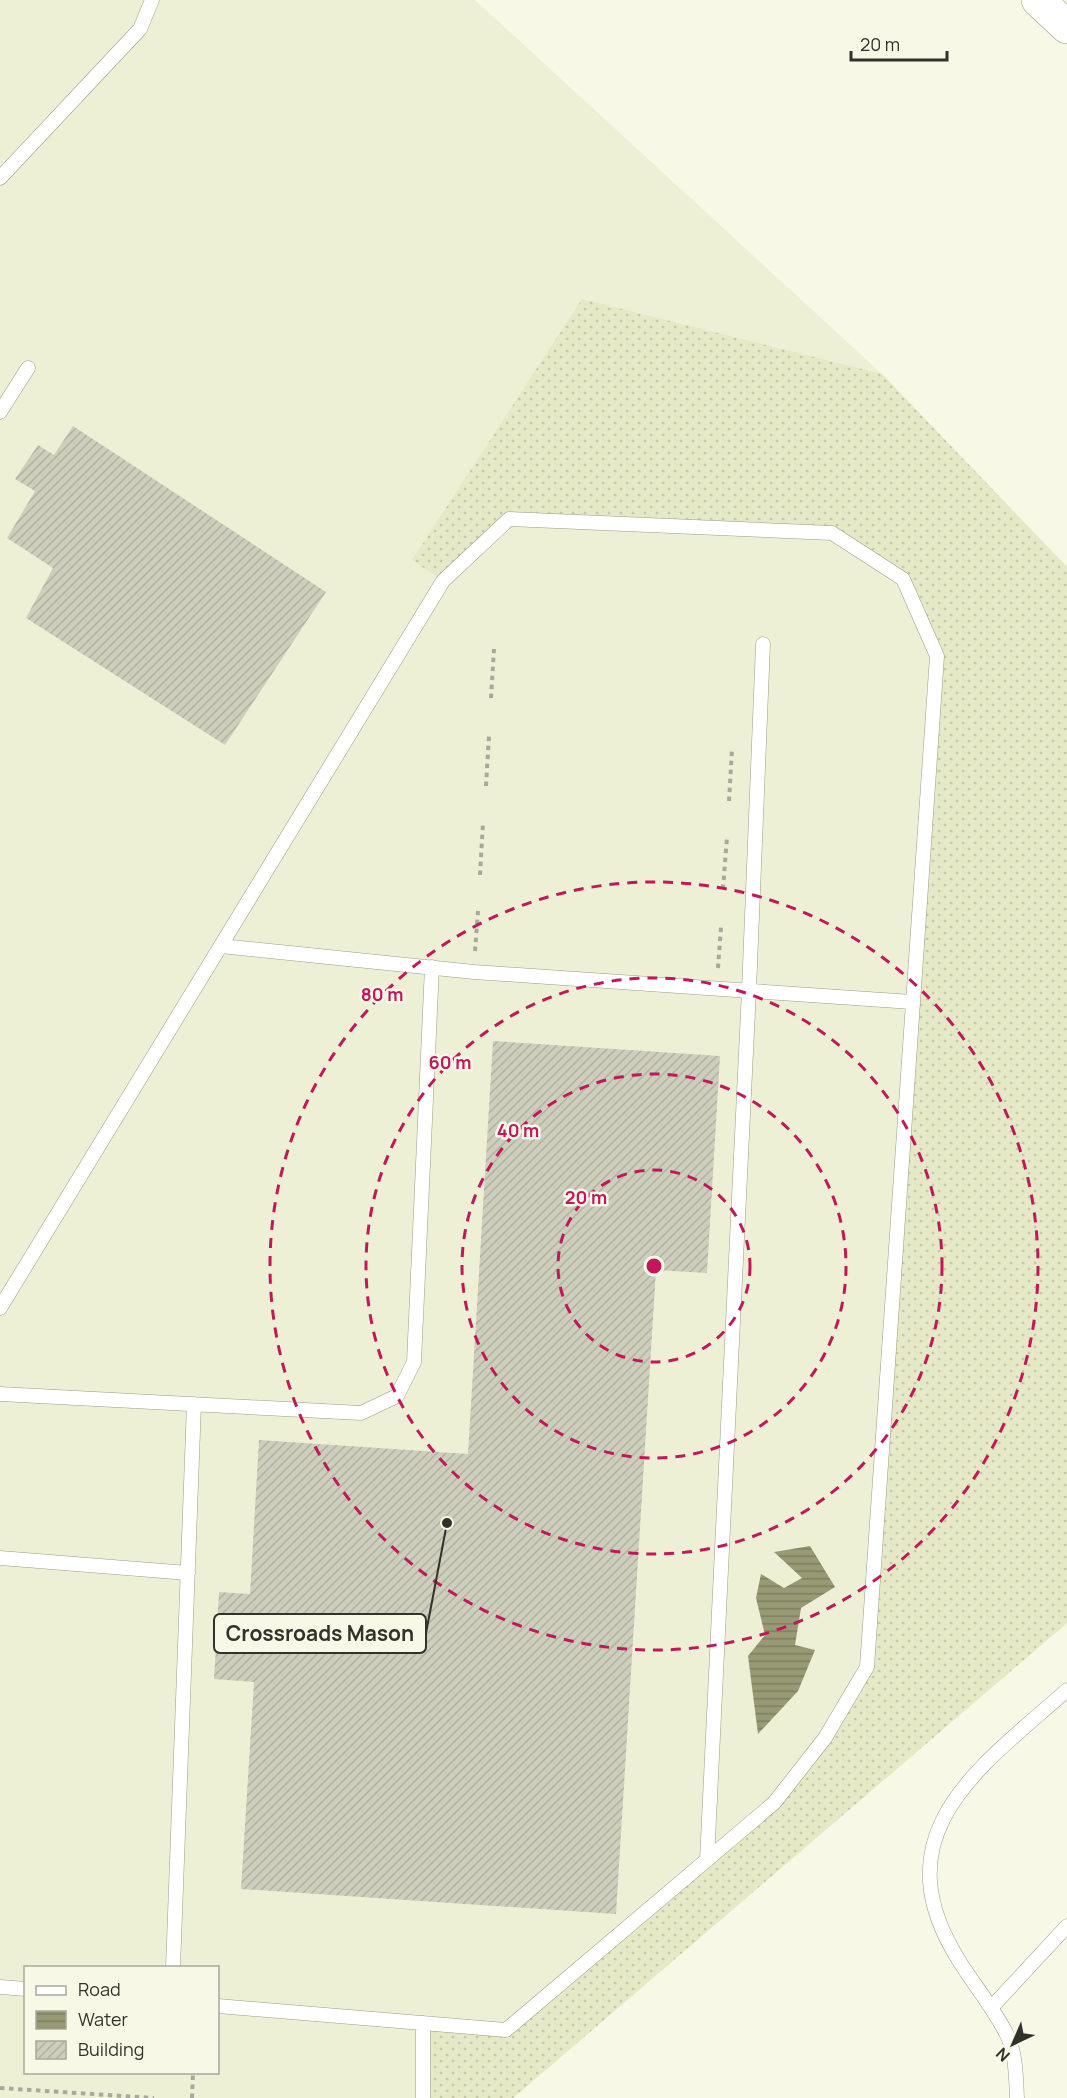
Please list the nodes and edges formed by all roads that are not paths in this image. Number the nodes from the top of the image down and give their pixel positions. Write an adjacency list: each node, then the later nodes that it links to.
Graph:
1 (152, 0): 4 (lane)
2 (1038, 0): 3 (street)
3 (1067, 27)
4 (0, 178)
5 (28, 368): 6 (lane)
6 (0, 412)
7 (763, 644): 10 (lane)
8 (221, 946): 9 (lane); 11 (lane); 12 (lane)
9 (432, 968): 10 (lane); 14 (lane)
10 (749, 990): 11 (lane); 18 (lane)
11 (912, 1002): 18 (lane)
12 (0, 1308)
13 (0, 1394): 14 (lane)
14 (194, 1404): 16 (lane)
15 (0, 1558): 16 (lane)
16 (188, 1573): 20 (lane)
17 (1067, 1690): 24 (lane)
18 (707, 1860): 25 (lane)
19 (1067, 1926): 24 (lane)
20 (173, 1966)
21 (0, 1987): 22 (lane)
22 (24, 1989)
23 (219, 2006): 25 (lane)
24 (991, 2008): 27 (lane)
25 (423, 2023): 26 (lane)
26 (423, 2098)
27 (1017, 2098)

